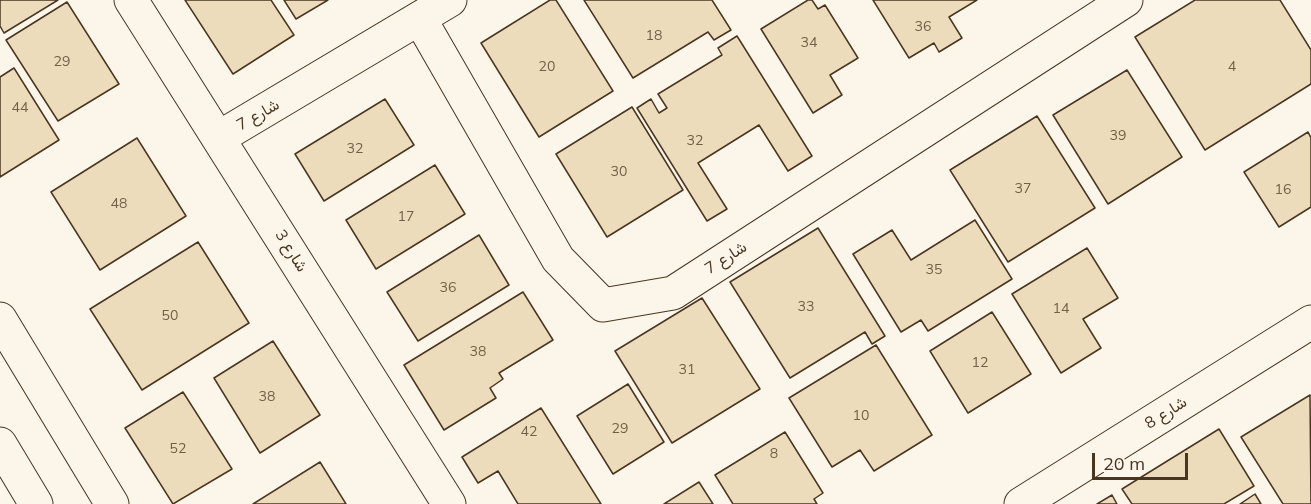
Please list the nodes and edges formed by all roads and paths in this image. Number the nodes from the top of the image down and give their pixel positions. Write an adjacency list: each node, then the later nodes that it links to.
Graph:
1 (131, 0): 5 (street, شارع 3)
2 (450, 0): 4 (street, شارع 7)
3 (1126, 0): 4 (street, شارع 7)
4 (420, 19): 5 (street, شارع 7)
5 (220, 137): 11 (street, شارع 3)
6 (0, 319): 10 (street)
7 (1311, 322): 12 (street, شارع 8)
8 (0, 444): 9 (street)
9 (36, 504)
10 (112, 504)
11 (449, 504)
12 (1021, 504)

